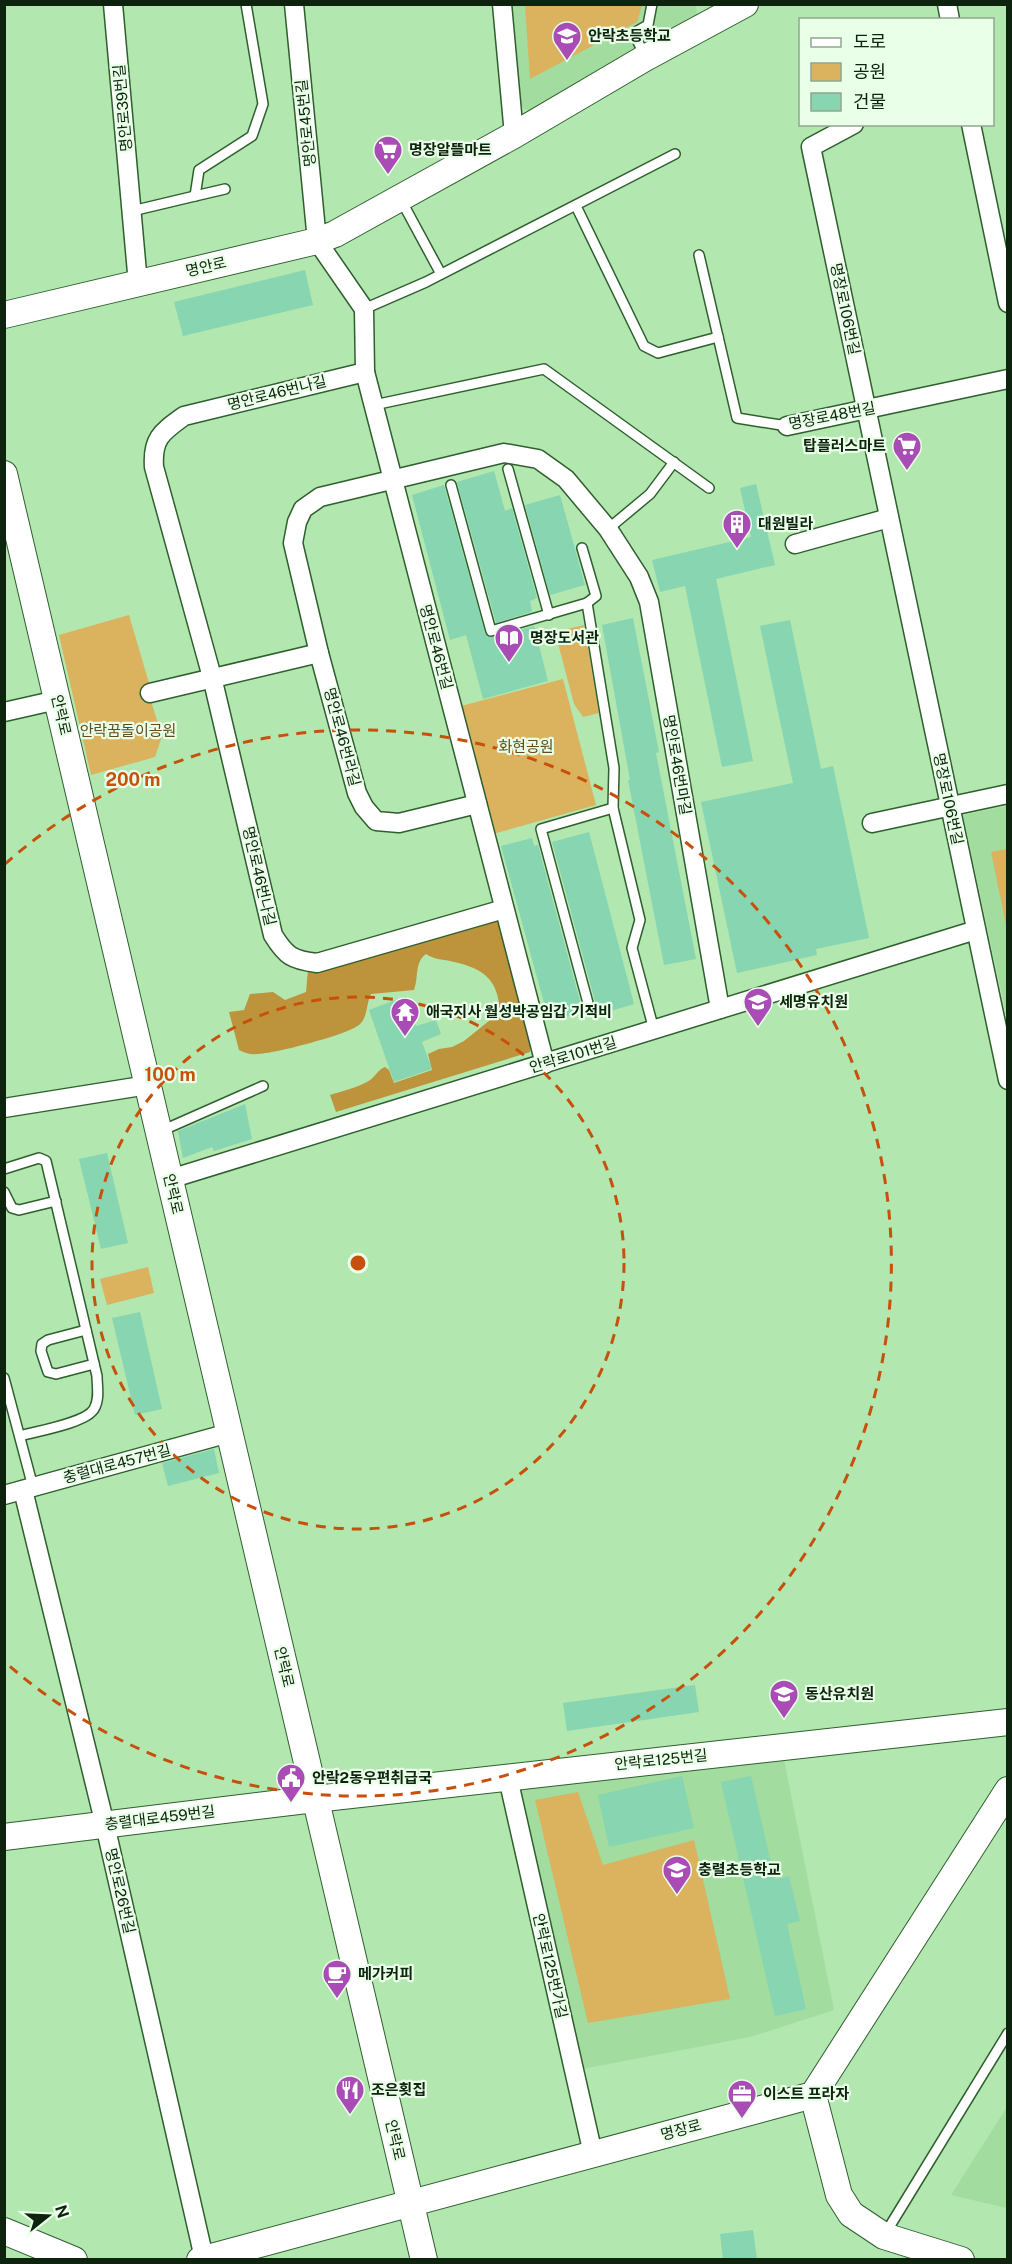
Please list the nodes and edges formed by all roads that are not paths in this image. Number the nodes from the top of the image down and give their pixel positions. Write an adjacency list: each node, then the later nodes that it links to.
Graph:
1 (113, 4): 17 (street, 명안로39번길)
2 (246, 4): 14 (lane)
3 (294, 4): 18 (street, 명안로45번길)
4 (502, 4): 11 (street)
5 (652, 4): 8 (lane)
6 (745, 4): 7 (main road, 명안로)
7 (710, 13): 8 (main road, 명안로)
8 (645, 58): 11 (main road, 명안로)
9 (850, 126): 29 (street, 명장로106번길)
10 (971, 126): 22 (street)
11 (514, 135): 15 (main road, 명안로)
12 (675, 154): 16 (lane)
13 (225, 189): 14 (lane)
14 (195, 196): 17 (lane)
15 (400, 198): 18 (main road, 명안로); 20 (lane)
16 (576, 206): 20 (lane); 25 (lane)
17 (132, 211): 21 (street, 명안로39번길)
18 (317, 241): 21 (main road, 명안로); 23 (street)
19 (699, 255): 25 (lane, 명장로48번길)
20 (441, 274): 23 (lane)
21 (138, 284): 24 (main road, 명안로)
22 (1008, 303)
23 (364, 309): 26 (street, 명안로46번길)
24 (4, 315)
25 (718, 337): 30 (lane, 명장로48번길)
26 (365, 372): 28 (street, 명안로46번길); 44 (street, 명안로46번나길)
27 (1008, 379): 29 (street, 명장로48번길)
28 (374, 405): 31 (lane); 34 (street, 명안로46번길)
29 (866, 409): 30 (street, 명장로48번길); 37 (street, 명장로106번길)
30 (787, 426)
31 (674, 462): 36 (lane); 38 (lane)
32 (508, 469): 42 (lane)
33 (4, 474): 46 (main road, 안락로)
34 (393, 480): 38 (street, 명안로46번마길); 43 (street, 명안로46번라길); 49 (street, 명안로46번길)
35 (451, 485): 42 (lane)
36 (709, 488)
37 (889, 518): 39 (street); 50 (street, 명장로106번길)
38 (608, 530): 56 (street, 명안로46번마길)
39 (795, 544)
40 (582, 548): 41 (lane)
41 (587, 603): 42 (lane); 51 (lane)
42 (549, 615)
43 (319, 653): 44 (street); 49 (street, 명안로46번라길)
44 (212, 677): 45 (street); 53 (street, 명안로46번나길)
45 (150, 693)
46 (57, 700): 47 (street); 60 (main road, 안락로)
47 (4, 712)
48 (1008, 794): 50 (street)
49 (477, 804): 53 (street, 명안로46번길)
50 (950, 806): 52 (street); 54 (street, 명장로106번길)
51 (613, 808): 55 (lane); 57 (lane)
52 (872, 823)
53 (504, 909): 58 (street, 명안로46번길)
54 (976, 930): 56 (street, 안락로101번길); 59 (street, 명장로106번길)
55 (588, 1003)
56 (720, 1009): 57 (street, 안락로101번길)
57 (654, 1030): 58 (street, 안락로101번길)
58 (545, 1064): 65 (street, 안락로101번길)
59 (1008, 1080)
60 (148, 1085): 62 (street); 63 (main road, 안락로)
61 (263, 1086): 63 (lane)
62 (4, 1108)
63 (159, 1132): 65 (main road, 안락로)
64 (4, 1169): 67 (lane)
65 (170, 1179): 71 (main road, 안락로)
66 (4, 1192): 67 (lane)
67 (56, 1201): 68 (lane)
68 (86, 1330): 69 (lane); 69 (lane)
69 (94, 1364): 72 (lane)
70 (4, 1378): 72 (lane)
71 (229, 1433): 73 (street, 충렬대로457번길); 78 (main road, 안락로)
72 (20, 1436): 73 (lane)
73 (28, 1488): 74 (street, 충렬대로457번길); 79 (street, 명안로26번길)
74 (4, 1495)
75 (1008, 1722): 76 (main road, 안락로125번길)
76 (508, 1778): 78 (main road, 안락로125번길); 83 (street, 안락로125번가길)
77 (1008, 1790): 82 (main road)
78 (315, 1799): 79 (main road, 충렬대로459번길); 84 (main road, 안락로)
79 (105, 1825): 80 (main road, 충렬대로459번길); 88 (street, 명안로26번길)
80 (4, 1837)
81 (1008, 2033): 86 (lane)
82 (813, 2094): 83 (main road, 명장로); 86 (main road)
83 (593, 2154): 84 (main road, 명장로)
84 (410, 2203): 88 (main road, 명장로); 89 (main road, 안락로)
85 (4, 2231): 87 (main road)
86 (884, 2236): 90 (main road)
87 (74, 2259)
88 (202, 2259)
89 (424, 2259)
90 (961, 2259)

